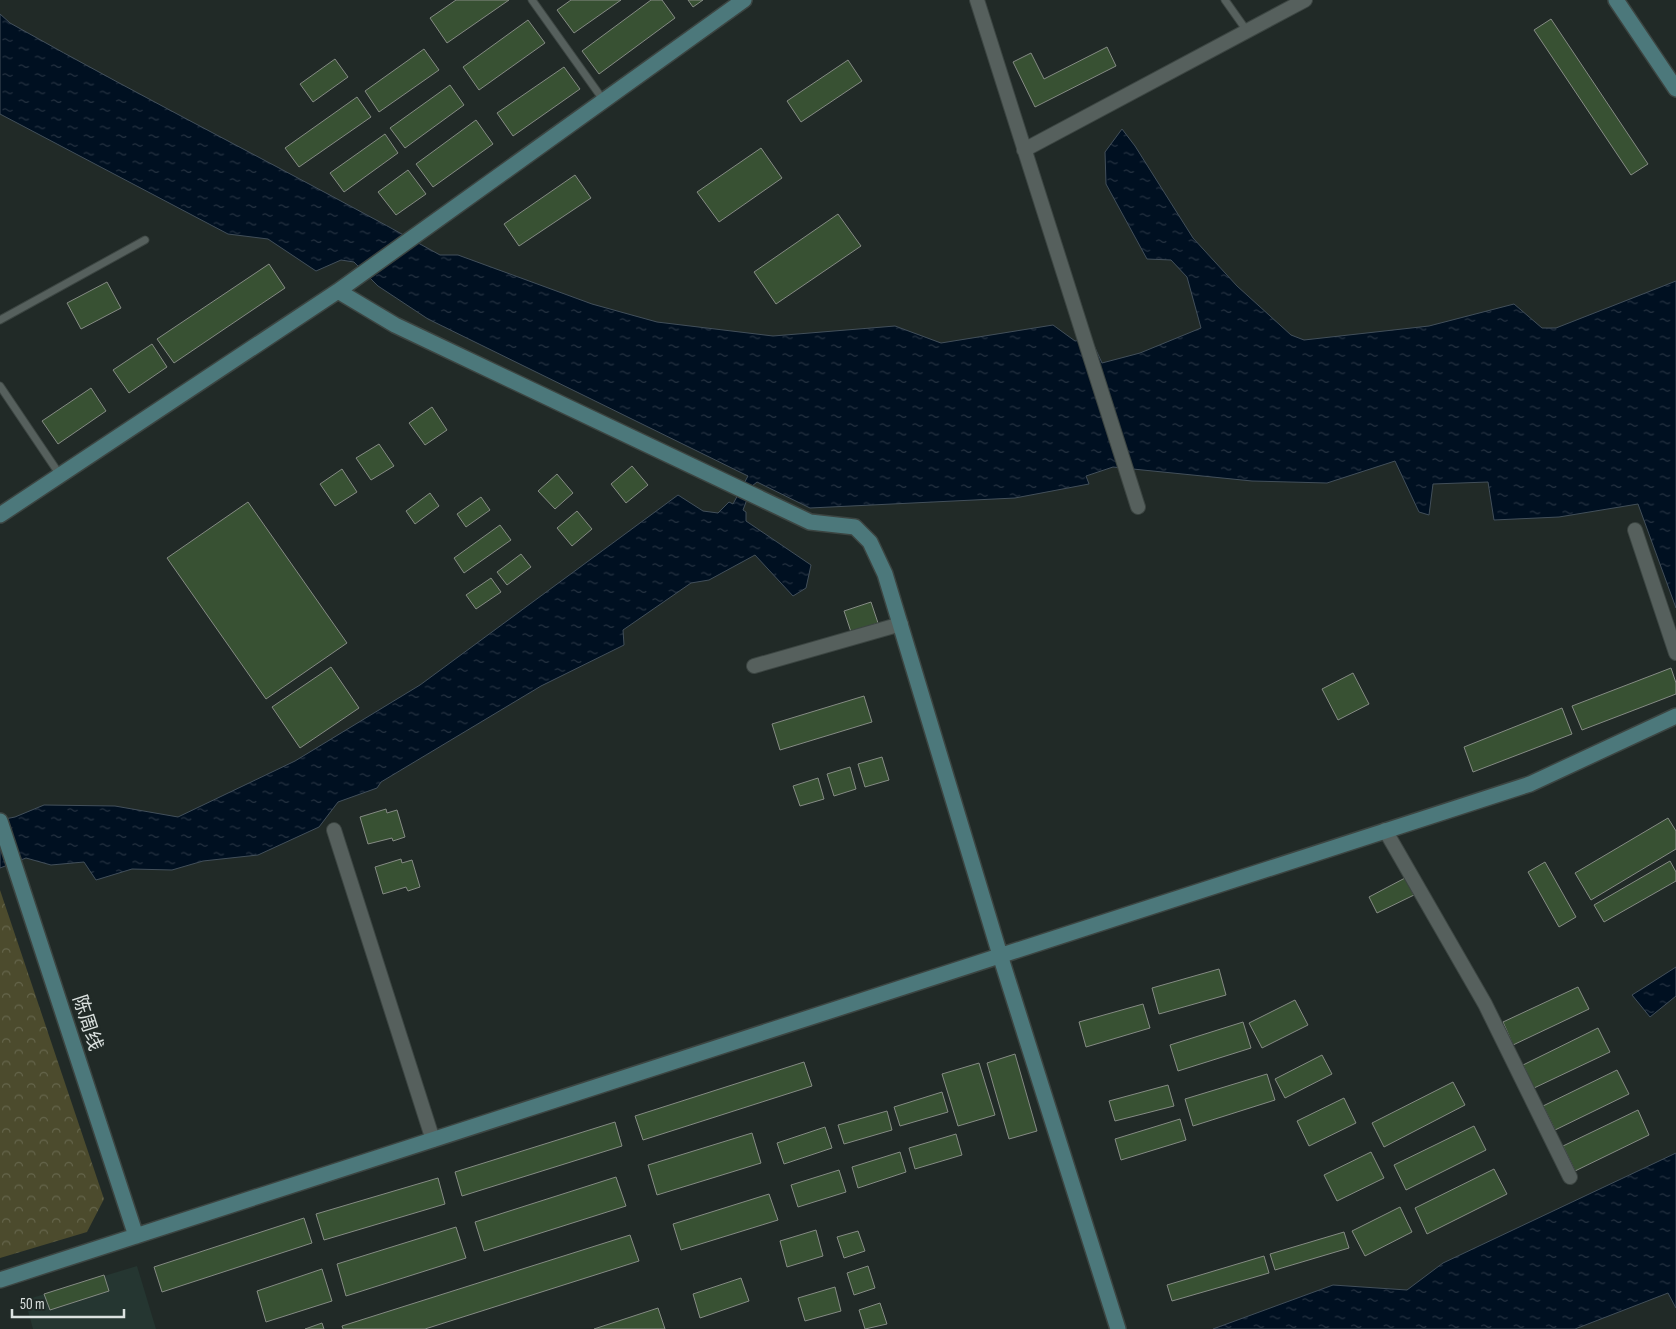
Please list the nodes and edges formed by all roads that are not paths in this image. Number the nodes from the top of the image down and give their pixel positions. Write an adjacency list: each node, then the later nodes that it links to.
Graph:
1 (532, 0): 9 (lane)
2 (744, 0): 9 (street)
3 (976, 0): 10 (street)
4 (1225, 0): 7 (lane)
5 (1305, 0): 7 (street)
6 (1616, 0): 8 (street)
7 (1247, 31): 10 (street)
8 (1676, 89)
9 (604, 101): 12 (street)
10 (1024, 150): 16 (street)
11 (145, 240): 13 (lane)
12 (338, 291): 15 (street); 19 (street)
13 (0, 320)
14 (0, 386): 15 (lane)
15 (60, 475): 17 (street)
16 (1138, 507)
17 (0, 515)
18 (1635, 530): 20 (street)
19 (900, 624): 21 (street); 26 (street)
20 (1676, 653)
21 (754, 666)
22 (1676, 716): 25 (street)
23 (0, 821): 29 (street, 陈周线)
24 (334, 830): 27 (street)
25 (1385, 830): 26 (street); 28 (street)
26 (1000, 955): 27 (street); 31 (street)
27 (433, 1140): 29 (street)
28 (1570, 1177)
29 (136, 1236): 30 (street)
30 (0, 1280)
31 (1118, 1329)

